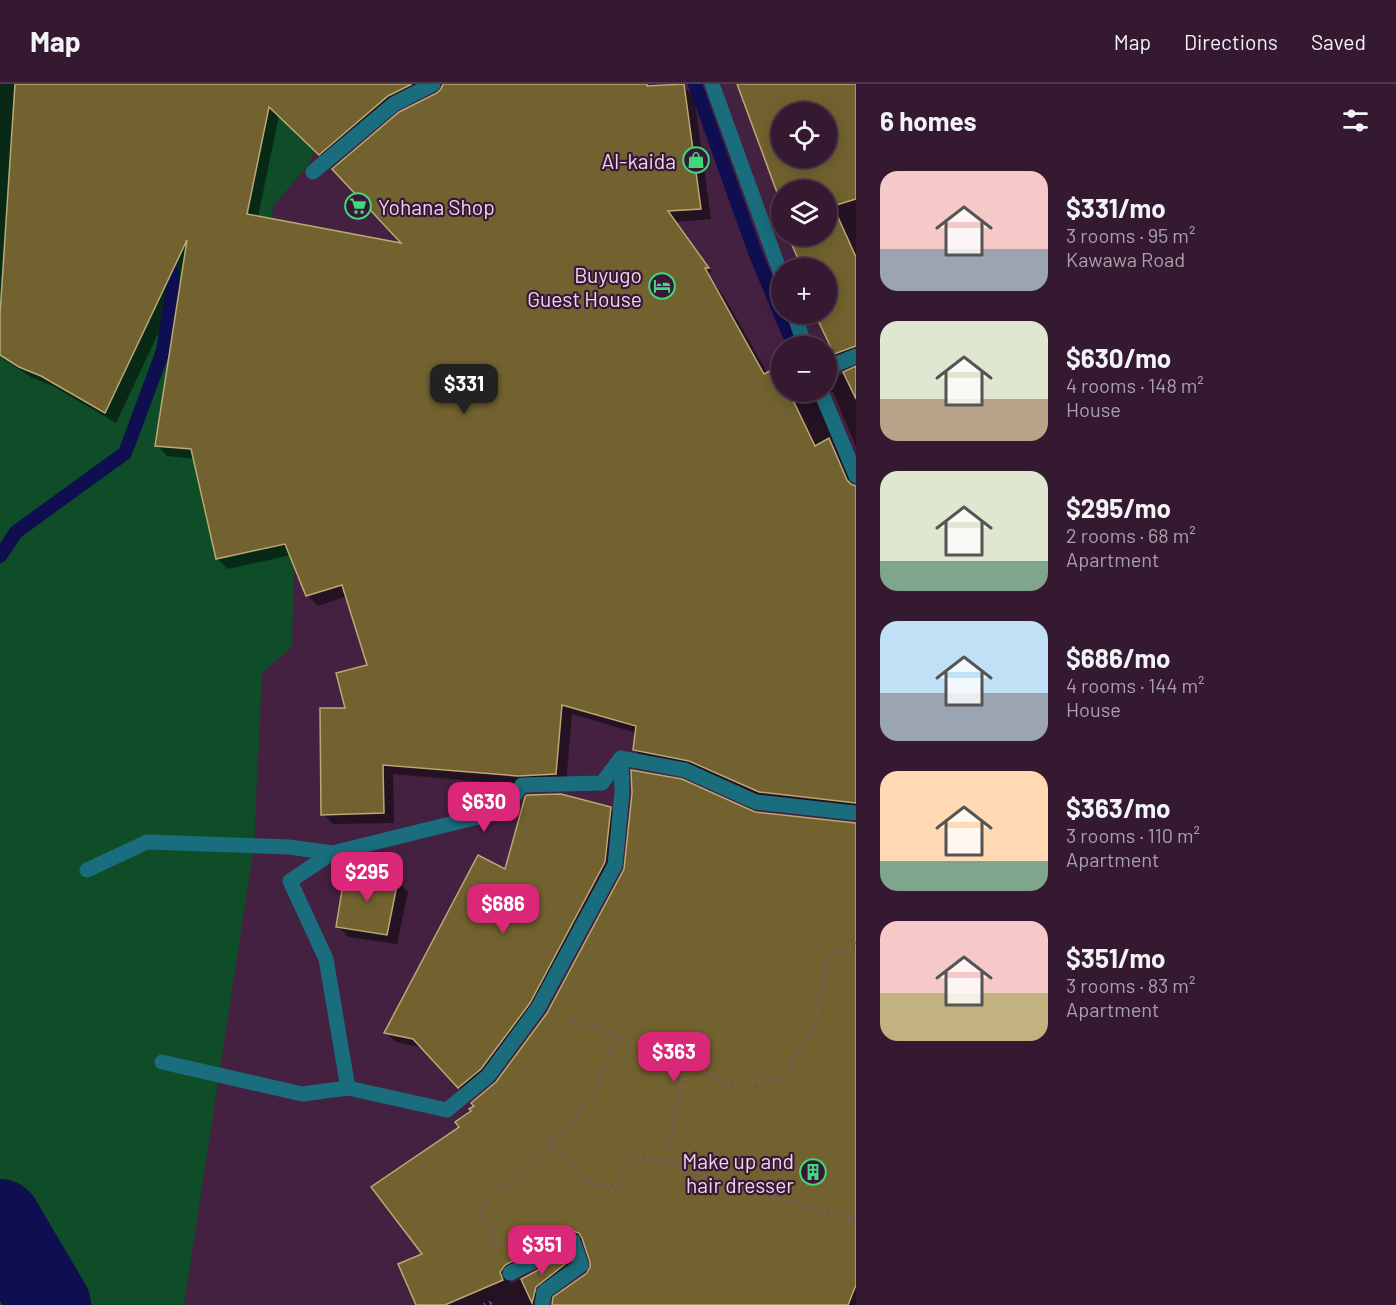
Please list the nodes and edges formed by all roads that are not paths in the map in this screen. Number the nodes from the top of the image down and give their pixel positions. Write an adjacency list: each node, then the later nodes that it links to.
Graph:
1 (433, 84): 3 (street)
2 (712, 84): 4 (street)
3 (313, 172)
4 (775, 258)
5 (856, 356): 6 (street)
6 (837, 364)
7 (824, 402): 8 (street)
8 (856, 476)
9 (621, 758): 10 (street); 11 (street); 14 (street)
10 (856, 813)
11 (332, 853): 12 (street); 14 (street)
12 (87, 870)
13 (162, 1062): 14 (street)
14 (348, 1088)
15 (510, 1273): 16 (street)
16 (542, 1305)

